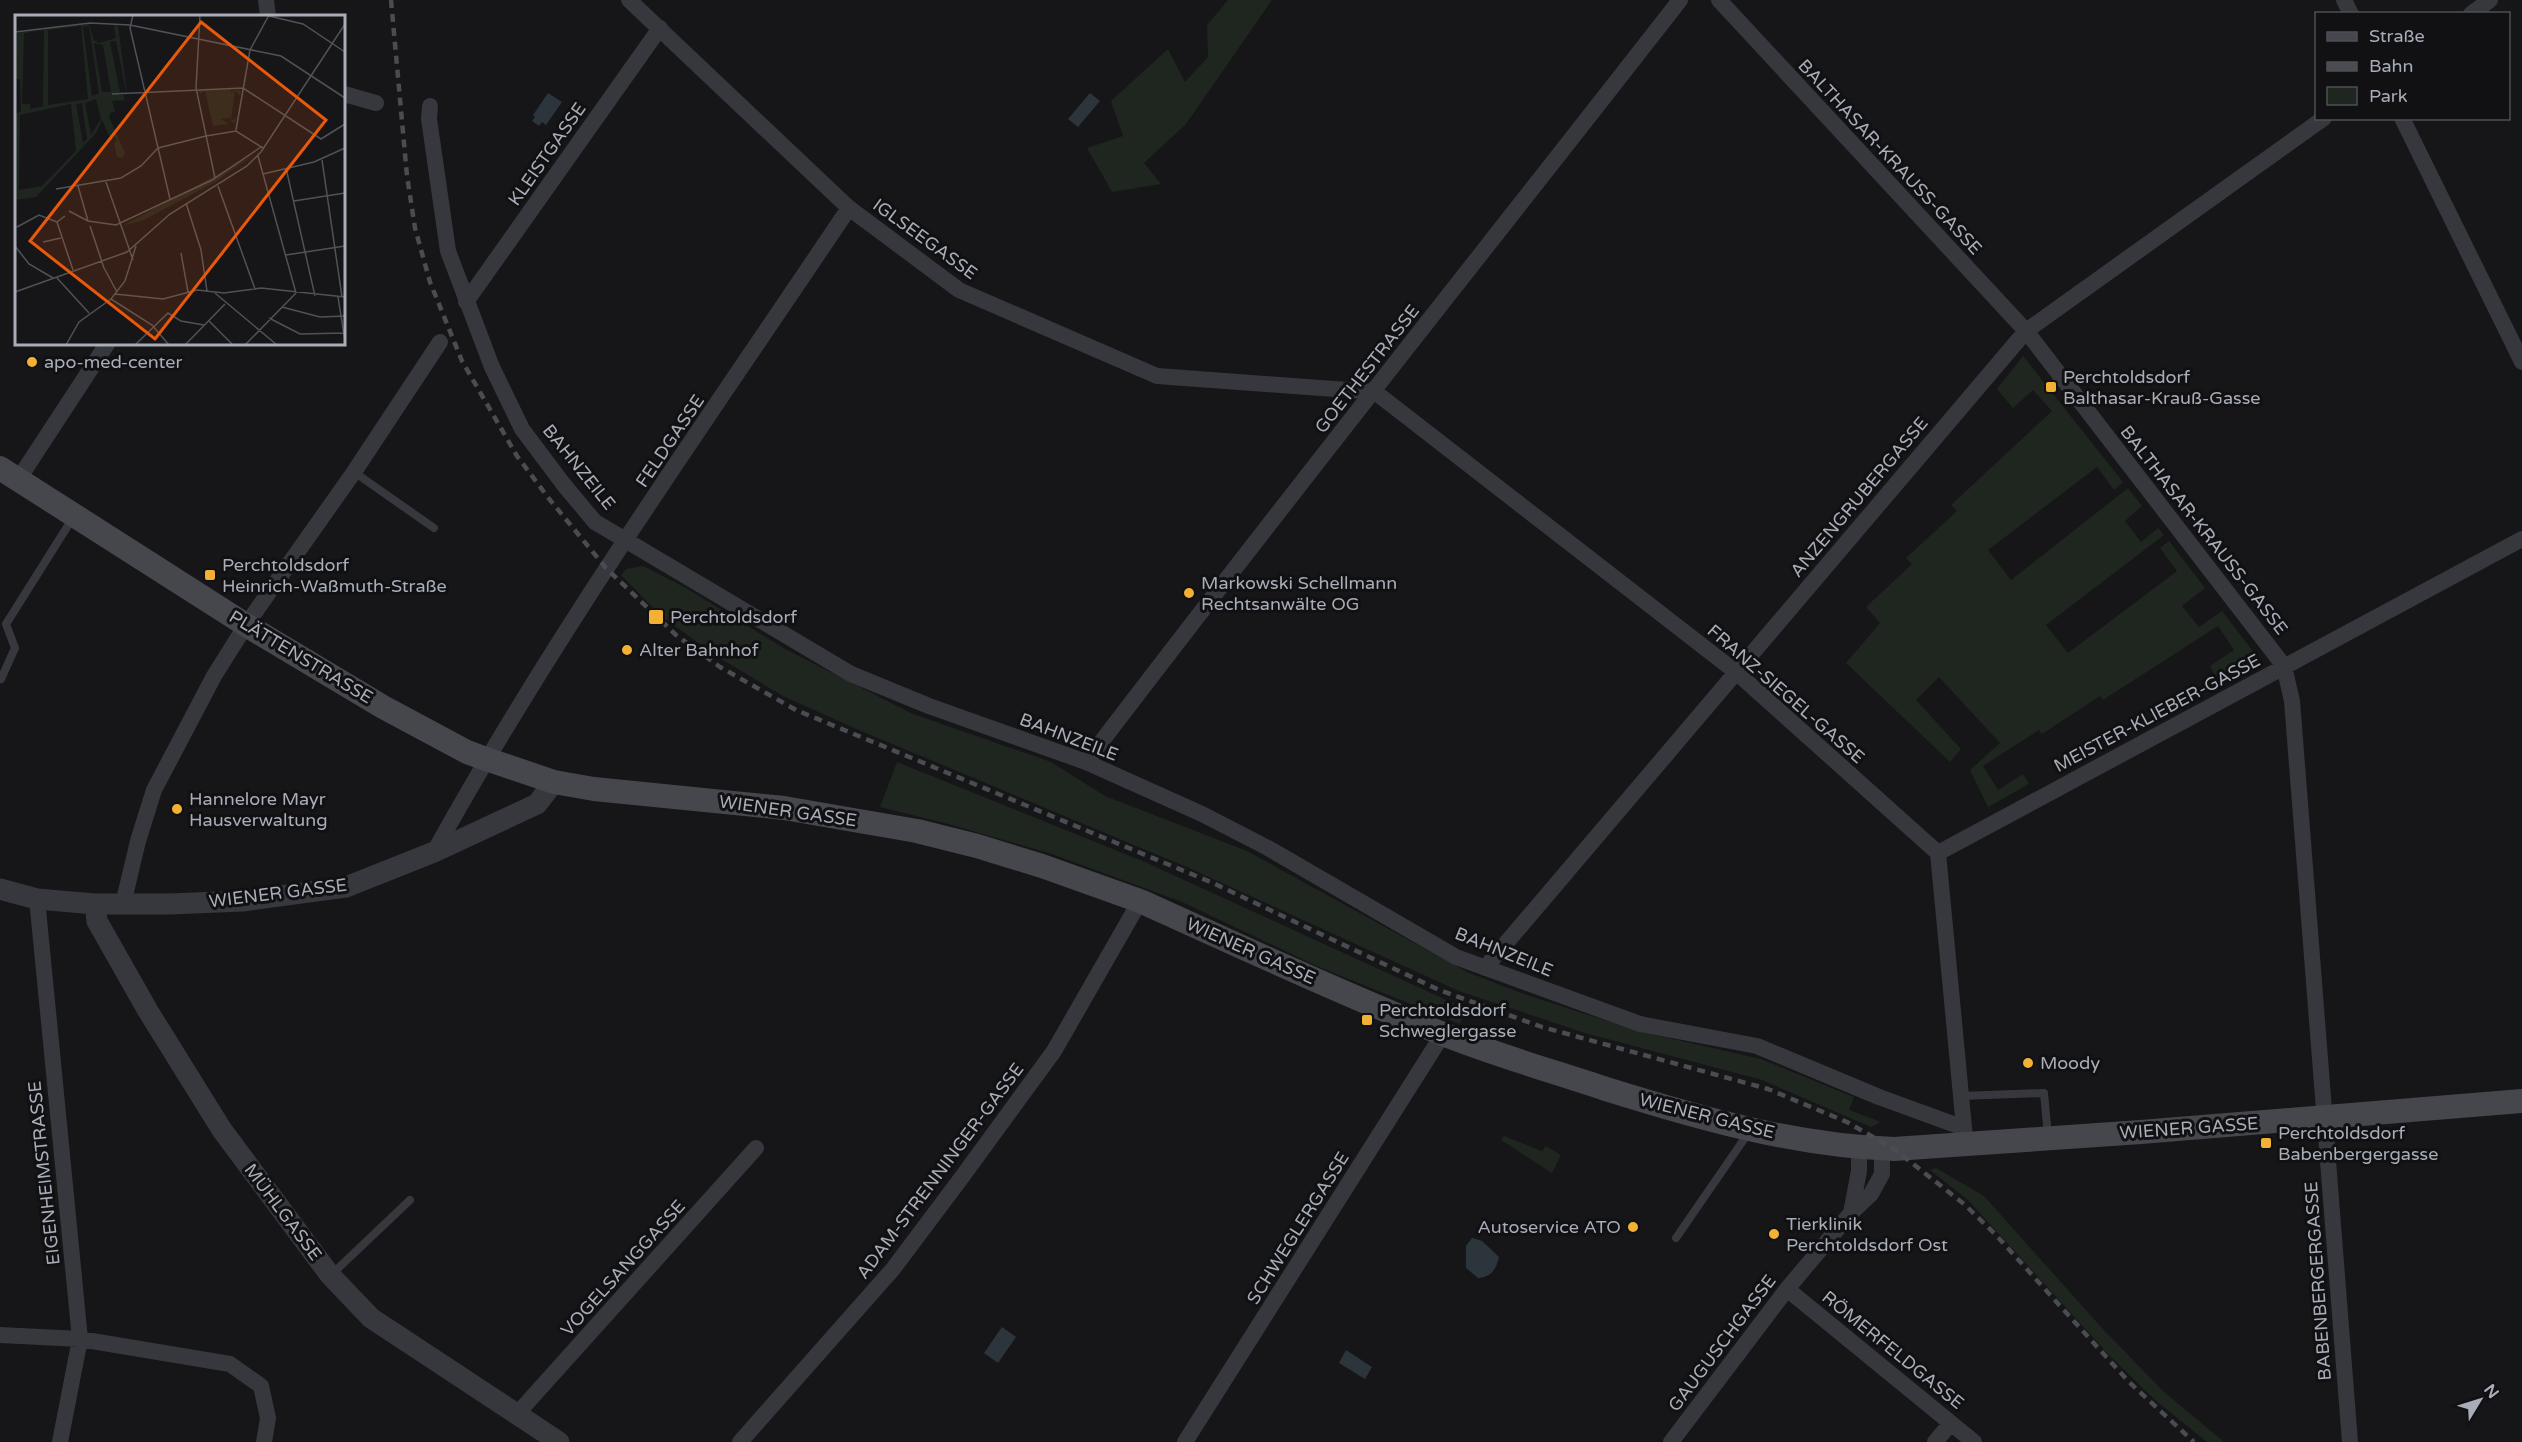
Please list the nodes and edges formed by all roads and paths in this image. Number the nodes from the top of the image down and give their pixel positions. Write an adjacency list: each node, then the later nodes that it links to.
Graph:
1 (266, 0): 7 (street)
2 (628, 0): 8 (street, IGLSEEGASSE)
3 (1680, 0): 20 (street, GOETHESTRASSE)
4 (1719, 0): 16 (street, BALTHASAR-KRAUSS-GASSE)
5 (2490, 0): 6 (street)
6 (2474, 12)
7 (268, 15)
8 (660, 28): 14 (street, IGLSEEGASSE); 15 (street, KLEISTGASSE)
9 (345, 94): 10 (street)
10 (376, 103)
11 (430, 106): 15 (street, BAHNZEILE)
12 (2321, 120): 16 (street, ANZENGRUBERGASSE)
13 (2403, 120): 19 (street)
14 (849, 208): 20 (street, IGLSEEGASSE); 26 (street, FELDGASSE)
15 (466, 302): 26 (street, BAHNZEILE)
16 (2026, 331): 28 (street, BALTHASAR-KRAUSS-GASSE); 29 (street, ANZENGRUBERGASSE)
17 (440, 342): 21 (street)
18 (106, 345): 22 (street)
19 (2522, 362)
20 (1375, 392): 29 (street, FRANZ-SIEGEL-GASSE); 32 (street, GOETHESTRASSE)
21 (354, 472): 24 (lane); 27 (street)
22 (9, 474): 23 (main road, PLÄTTENSTRASSE)
23 (74, 516): 27 (main road, PLÄTTENSTRASSE); 30 (lane)
24 (434, 528)
25 (2522, 539): 28 (street, MEISTER-KLIEBER-GASSE)
26 (626, 541): 31 (street, FELDGASSE); 32 (street, BAHNZEILE)
27 (246, 625): 31 (main road, PLÄTTENSTRASSE); 40 (street)
28 (2284, 666): 35 (street, MEISTER-KLIEBER-GASSE); 45 (street, BALTHASAR-KRAUSS-GASSE)
29 (1736, 672): 35 (street, FRANZ-SIEGEL-GASSE); 41 (street, ANZENGRUBERGASSE)
30 (1, 678)
31 (486, 759): 33 (main road, PLÄTTENSTRASSE); 34 (street, FELDGASSE)
32 (1086, 762): 41 (street, BAHNZEILE)
33 (554, 782): 34 (street, WIENER GASSE); 38 (main road, WIENER GASSE)
34 (434, 852): 40 (street, WIENER GASSE)
35 (1938, 854): 43 (street)
36 (0, 889): 37 (street, WIENER GASSE)
37 (37, 899): 39 (street, WIENER GASSE); 57 (street, EIGENHEIMSTRASSE)
38 (1140, 901): 42 (main road, WIENER GASSE); 63 (street, ADAM-STRENNINGER-GASSE)
39 (95, 904): 40 (street, WIENER GASSE); 54 (street, MÜHLGASSE)
40 (123, 904)
41 (1485, 968): 47 (street, BAHNZEILE)
42 (1443, 1034): 46 (main road, WIENER GASSE); 64 (street, SCHWEGLERGASSE)
43 (1961, 1096): 47 (street); 48 (lane)
44 (2522, 1101): 45 (main road, WIENER GASSE)
45 (2325, 1116): 48 (main road, WIENER GASSE); 68 (street, BABENBERGERGASSE)
46 (1751, 1129): 50 (main road, WIENER GASSE); 53 (lane)
47 (1964, 1136): 48 (main road, WIENER GASSE); 50 (main road, WIENER GASSE)
48 (2048, 1137)
49 (756, 1148): 58 (street, VOGELSANGGASSE)
50 (1871, 1148): 52 (street, GAUGUSCHGASSE); 52 (street, GAUGUSCHGASSE)
51 (410, 1200): 54 (lane)
52 (1851, 1213): 55 (street, GAUGUSCHGASSE)
53 (1676, 1238)
54 (330, 1275): 58 (street, MÜHLGASSE)
55 (1787, 1289): 59 (street, RÖMERFELDGASSE); 65 (street, GAUGUSCHGASSE)
56 (0, 1335): 57 (street)
57 (80, 1339): 60 (street, EIGENHEIMSTRASSE); 61 (street)
58 (517, 1414): 62 (street, MÜHLGASSE)
59 (1951, 1423): 66 (street); 67 (street, RÖMERFELDGASSE)
60 (60, 1442)
61 (264, 1442)
62 (559, 1442)
63 (740, 1442)
64 (1185, 1442)
65 (1671, 1442)
66 (1935, 1442)
67 (1974, 1442)
68 (2350, 1442)

